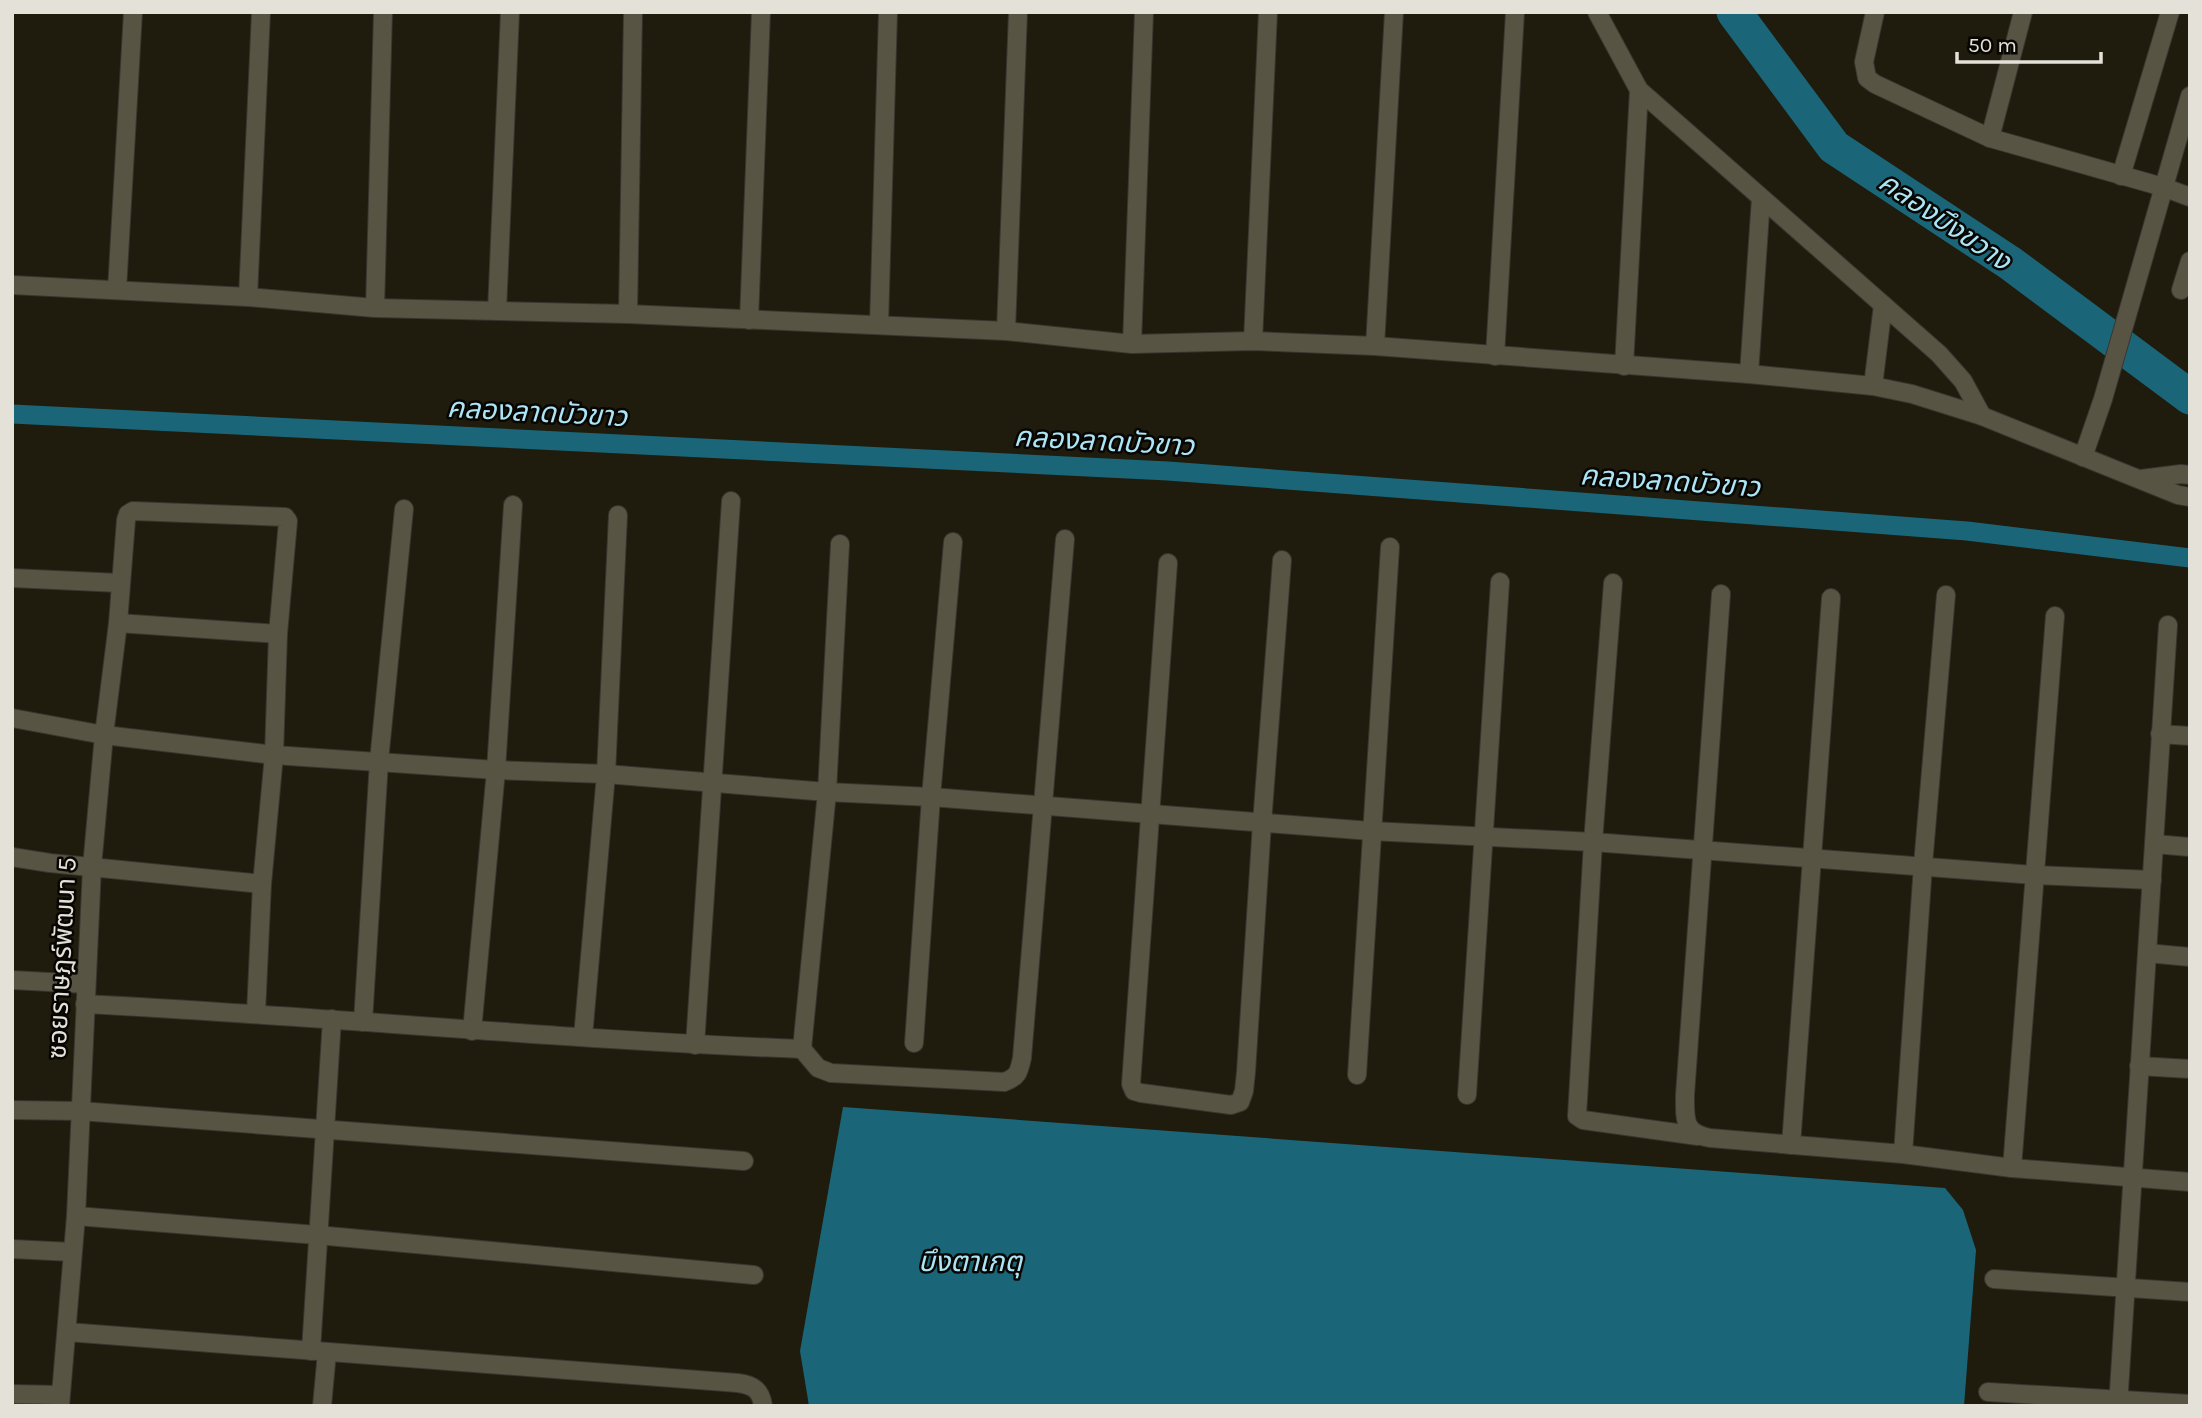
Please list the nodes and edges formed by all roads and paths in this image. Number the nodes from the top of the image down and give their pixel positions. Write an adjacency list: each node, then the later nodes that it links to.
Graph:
1 (133, 12): 26 (street)
2 (261, 12): 28 (street)
3 (383, 12): 30 (street)
4 (510, 12): 31 (street)
5 (634, 12): 32 (street)
6 (761, 12): 33 (street)
7 (888, 12): 34 (street)
8 (1018, 12): 35 (street)
9 (1144, 12): 37 (street)
10 (1268, 12): 36 (street)
11 (1394, 12): 38 (street)
12 (1515, 12): 39 (street)
13 (1597, 12): 17 (street)
14 (1875, 12): 19 (street)
15 (2023, 12): 19 (street)
16 (2170, 12): 20 (street)
17 (1639, 90): 23 (street); 40 (street)
18 (2190, 96): 21 (street)
19 (1990, 138): 20 (street)
20 (2121, 176): 21 (street)
21 (2164, 187): 22 (street); 44 (street)
22 (2190, 197)
23 (1761, 198): 29 (street); 41 (street)
24 (2190, 261): 27 (street)
25 (12, 285): 26 (street)
26 (117, 290): 28 (street)
27 (2181, 290)
28 (248, 297): 30 (street)
29 (1884, 305): 42 (street); 43 (street)
30 (375, 308): 31 (street)
31 (497, 311): 32 (street)
32 (628, 314): 33 (street)
33 (748, 320): 34 (street)
34 (879, 325): 35 (street)
35 (1006, 331): 37 (street)
36 (1253, 341): 37 (street); 38 (street)
37 (1132, 344)
38 (1375, 346): 39 (street)
39 (1495, 356): 40 (street)
40 (1624, 366): 41 (street)
41 (1749, 374): 42 (street)
42 (1873, 386): 43 (street)
43 (1982, 416): 44 (street)
44 (2083, 457): 46 (street)
45 (2186, 474): 46 (street)
46 (2141, 479): 47 (street)
47 (2184, 496)
48 (731, 501): 77 (street)
49 (513, 505): 75 (street)
50 (404, 509): 74 (street)
51 (618, 515): 76 (street)
52 (1065, 539): 80 (street)
53 (953, 542): 79 (street)
54 (840, 544): 78 (street)
55 (1390, 547): 83 (street)
56 (1282, 560): 82 (street)
57 (1168, 563): 81 (street)
58 (12, 578): 60 (street)
59 (1500, 582): 84 (street)
60 (120, 583): 66 (street, ซอยราษฎร์พัฒนา 5); 68 (street, ซอยราษฎร์พัฒนา 5)
61 (1613, 583): 85 (street)
62 (1721, 594): 88 (street)
63 (1946, 596): 91 (street)
64 (1832, 598): 90 (street)
65 (2055, 615): 93 (street)
66 (118, 623): 68 (street); 71 (street, ซอยราษฎร์พัฒนา 5)
67 (2168, 625): 70 (street)
68 (278, 634): 73 (street)
69 (12, 718): 71 (street)
70 (2160, 734): 72 (street); 86 (street)
71 (104, 735): 73 (street); 92 (street, ซอยราษฎร์พัฒนา 5)
72 (2190, 736)
73 (274, 755): 74 (street); 95 (street)
74 (379, 761): 75 (street); 103 (street)
75 (496, 770): 76 (street); 104 (street)
76 (606, 774): 77 (street); 105 (street)
77 (712, 782): 78 (street); 107 (street)
78 (827, 792): 79 (street); 108 (street)
79 (931, 797): 80 (street); 106 (street)
80 (1041, 805): 81 (street); 108 (street)
81 (1151, 814): 82 (street); 82 (street)
82 (1262, 823): 83 (street)
83 (1371, 831): 84 (street); 111 (street)
84 (1483, 836): 85 (street); 112 (street)
85 (1593, 842): 88 (street); 116 (street)
86 (2154, 844): 87 (street); 94 (street)
87 (2190, 847)
88 (1701, 850): 90 (street); 116 (street)
89 (12, 857): 92 (street)
90 (1811, 857): 91 (street); 117 (street)
91 (1923, 865): 93 (street); 118 (street)
92 (92, 867): 95 (street); 99 (street, ซอยราษฎร์พัฒนา 5)
93 (2035, 875): 94 (street); 120 (street)
94 (2152, 880): 96 (street)
95 (262, 884): 101 (street)
96 (2147, 953): 97 (street); 109 (street)
97 (2190, 957)
98 (12, 980): 99 (street)
99 (86, 984): 100 (street, ซอยราษฎร์พัฒนา 5)
100 (85, 1004): 101 (street); 114 (street, ซอยราษฎร์พัฒนา 5)
101 (256, 1013): 102 (street)
102 (332, 1019): 103 (street); 115 (street)
103 (363, 1022): 104 (street)
104 (472, 1031): 105 (street)
105 (583, 1037): 107 (street)
106 (914, 1043)
107 (695, 1045): 108 (street)
108 (802, 1049)
109 (2139, 1066): 110 (street); 121 (street)
110 (2190, 1069)
111 (1357, 1075)
112 (1467, 1095)
113 (12, 1110): 114 (street)
114 (80, 1111): 115 (street); 123 (street, ซอยราษฎร์พัฒนา 5)
115 (324, 1129): 119 (street); 124 (street)
116 (1698, 1136): 117 (street)
117 (1791, 1145): 118 (street)
118 (1903, 1154): 120 (street)
119 (744, 1161)
120 (2012, 1168): 121 (street)
121 (2132, 1178): 122 (street); 129 (street)
122 (2190, 1182)
123 (76, 1216): 124 (street); 126 (street, ซอยราษฎร์พัฒนา 5)
124 (317, 1235): 127 (street); 132 (street)
125 (12, 1249): 126 (street)
126 (72, 1252): 131 (street, ซอยราษฎร์พัฒนา 5)
127 (754, 1275)
128 (1994, 1279): 129 (street)
129 (2124, 1287): 130 (street); 136 (street)
130 (2190, 1292)
131 (67, 1332): 132 (street); 135 (street, ซอยราษฎร์พัฒนา 5)
132 (319, 1351): 138 (street); 139 (street)
133 (1988, 1392): 136 (street)
134 (12, 1394): 135 (street)
135 (60, 1400)
136 (2118, 1403): 137 (street)
137 (2190, 1404)
138 (322, 1406)
139 (763, 1406)

